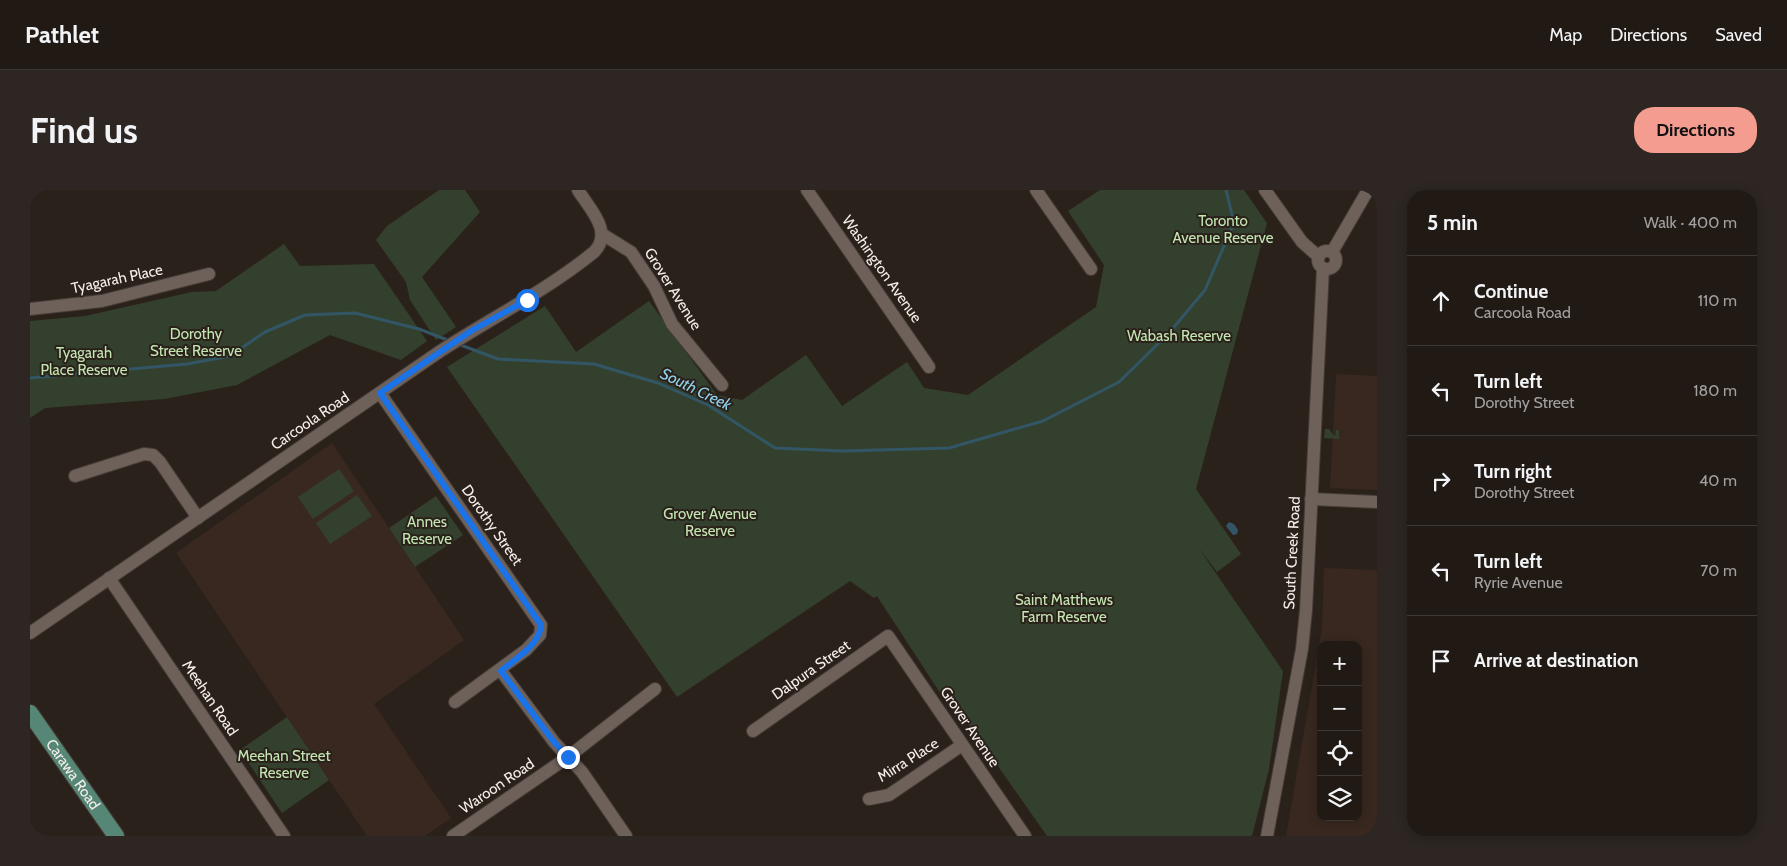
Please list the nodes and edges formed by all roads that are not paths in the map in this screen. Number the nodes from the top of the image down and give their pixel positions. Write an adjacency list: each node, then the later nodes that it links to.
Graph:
1 (578, 190): 6 (street)
2 (807, 190): 11 (street, Washington Avenue)
3 (1036, 190): 8 (street)
4 (1265, 190): 7 (street)
5 (1368, 190): 7 (street)
6 (602, 234): 12 (street, Grover Avenue); 13 (street, Carcoola Road)
7 (1321, 262): 15 (street, South Creek Road)
8 (1090, 269)
9 (209, 274): 10 (street, Tyagarah Place)
10 (30, 309)
11 (929, 367)
12 (722, 385)
13 (380, 393): 17 (street, Carcoola Road); 21 (street, Dorothy Street)
14 (75, 476): 17 (street)
15 (1311, 499): 16 (street); 34 (street, South Creek Road)
16 (1377, 502)
17 (198, 518): 18 (street, Carcoola Road)
18 (110, 578): 19 (street, Carcoola Road); 30 (street, Meehan Road)
19 (30, 633)
20 (888, 636): 25 (street, Dalpura Street); 26 (street, Grover Avenue)
21 (501, 671): 23 (street); 27 (street)
22 (655, 689): 27 (street, Waroon Road)
23 (456, 702)
24 (30, 713): 29 (main road, Carawa Road)
25 (753, 731)
26 (962, 745): 28 (street, Mirra Place); 33 (street, Grover Avenue)
27 (568, 757): 31 (street, Waroon Road); 32 (street)
28 (869, 799)
29 (116, 836)
30 (284, 836)
31 (453, 836)
32 (626, 836)
33 (1024, 836)
34 (1268, 836)

